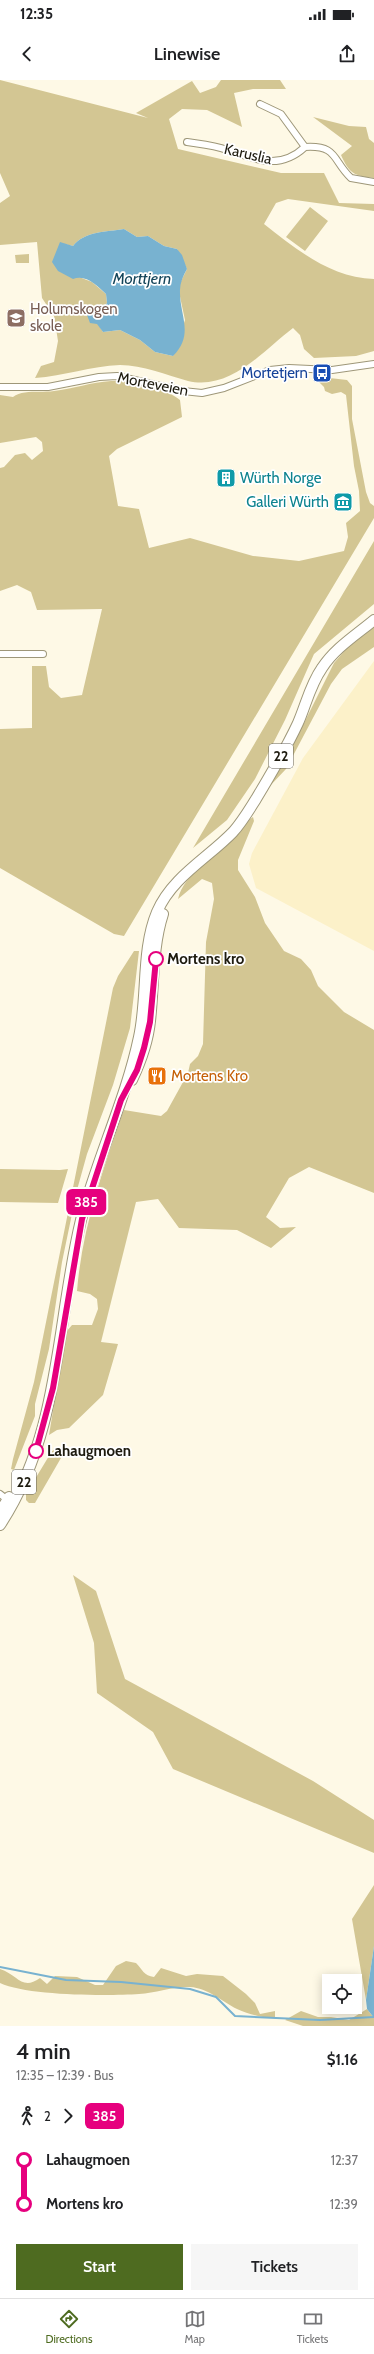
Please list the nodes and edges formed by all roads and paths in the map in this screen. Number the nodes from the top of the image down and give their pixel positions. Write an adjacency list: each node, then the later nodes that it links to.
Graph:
1 (260, 104): 3 (street)
2 (187, 142): 3 (street, Karuslia)
3 (305, 147): 4 (street)
4 (374, 182)
5 (374, 364): 6 (street, Morteveien)
6 (0, 387)
7 (374, 620): 10 (main road, 22)
8 (0, 654): 9 (street)
9 (43, 654)
10 (4, 1504): 11 (main road, 22)
11 (0, 1525)

